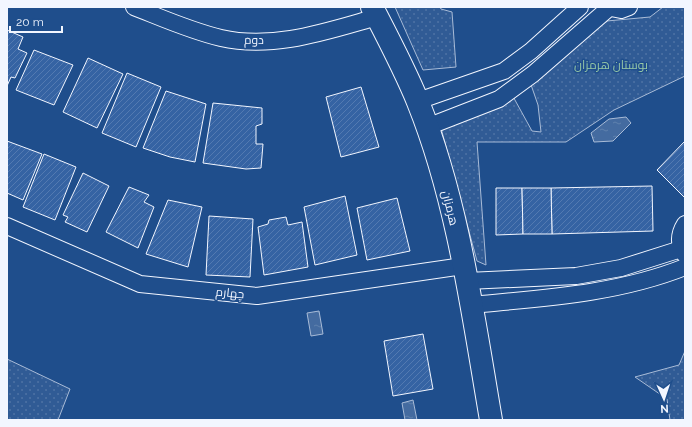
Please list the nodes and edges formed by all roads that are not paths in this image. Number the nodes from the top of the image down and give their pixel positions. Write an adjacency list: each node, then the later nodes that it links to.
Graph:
1 (134, 7): 5 (street, دوم)
2 (580, 7): 6 (street)
3 (629, 7): 4 (street)
4 (607, 8): 7 (street)
5 (374, 12): 8 (street, هرمزان)
6 (504, 72): 7 (street); 8 (street)
7 (515, 87): 9 (street)
8 (418, 101): 9 (street, هرمزان)
9 (427, 127): 14 (street, هرمزان)
10 (685, 224): 12 (street)
11 (7, 226): 14 (street, چهارم)
12 (683, 252): 15 (street, چهارم)
13 (685, 267): 16 (street)
14 (465, 273): 15 (street, چهارم); 17 (street, هرمزان)
15 (576, 276): 16 (street)
16 (581, 294): 17 (street)
17 (471, 305): 18 (street, هرمزان)
18 (490, 420)

